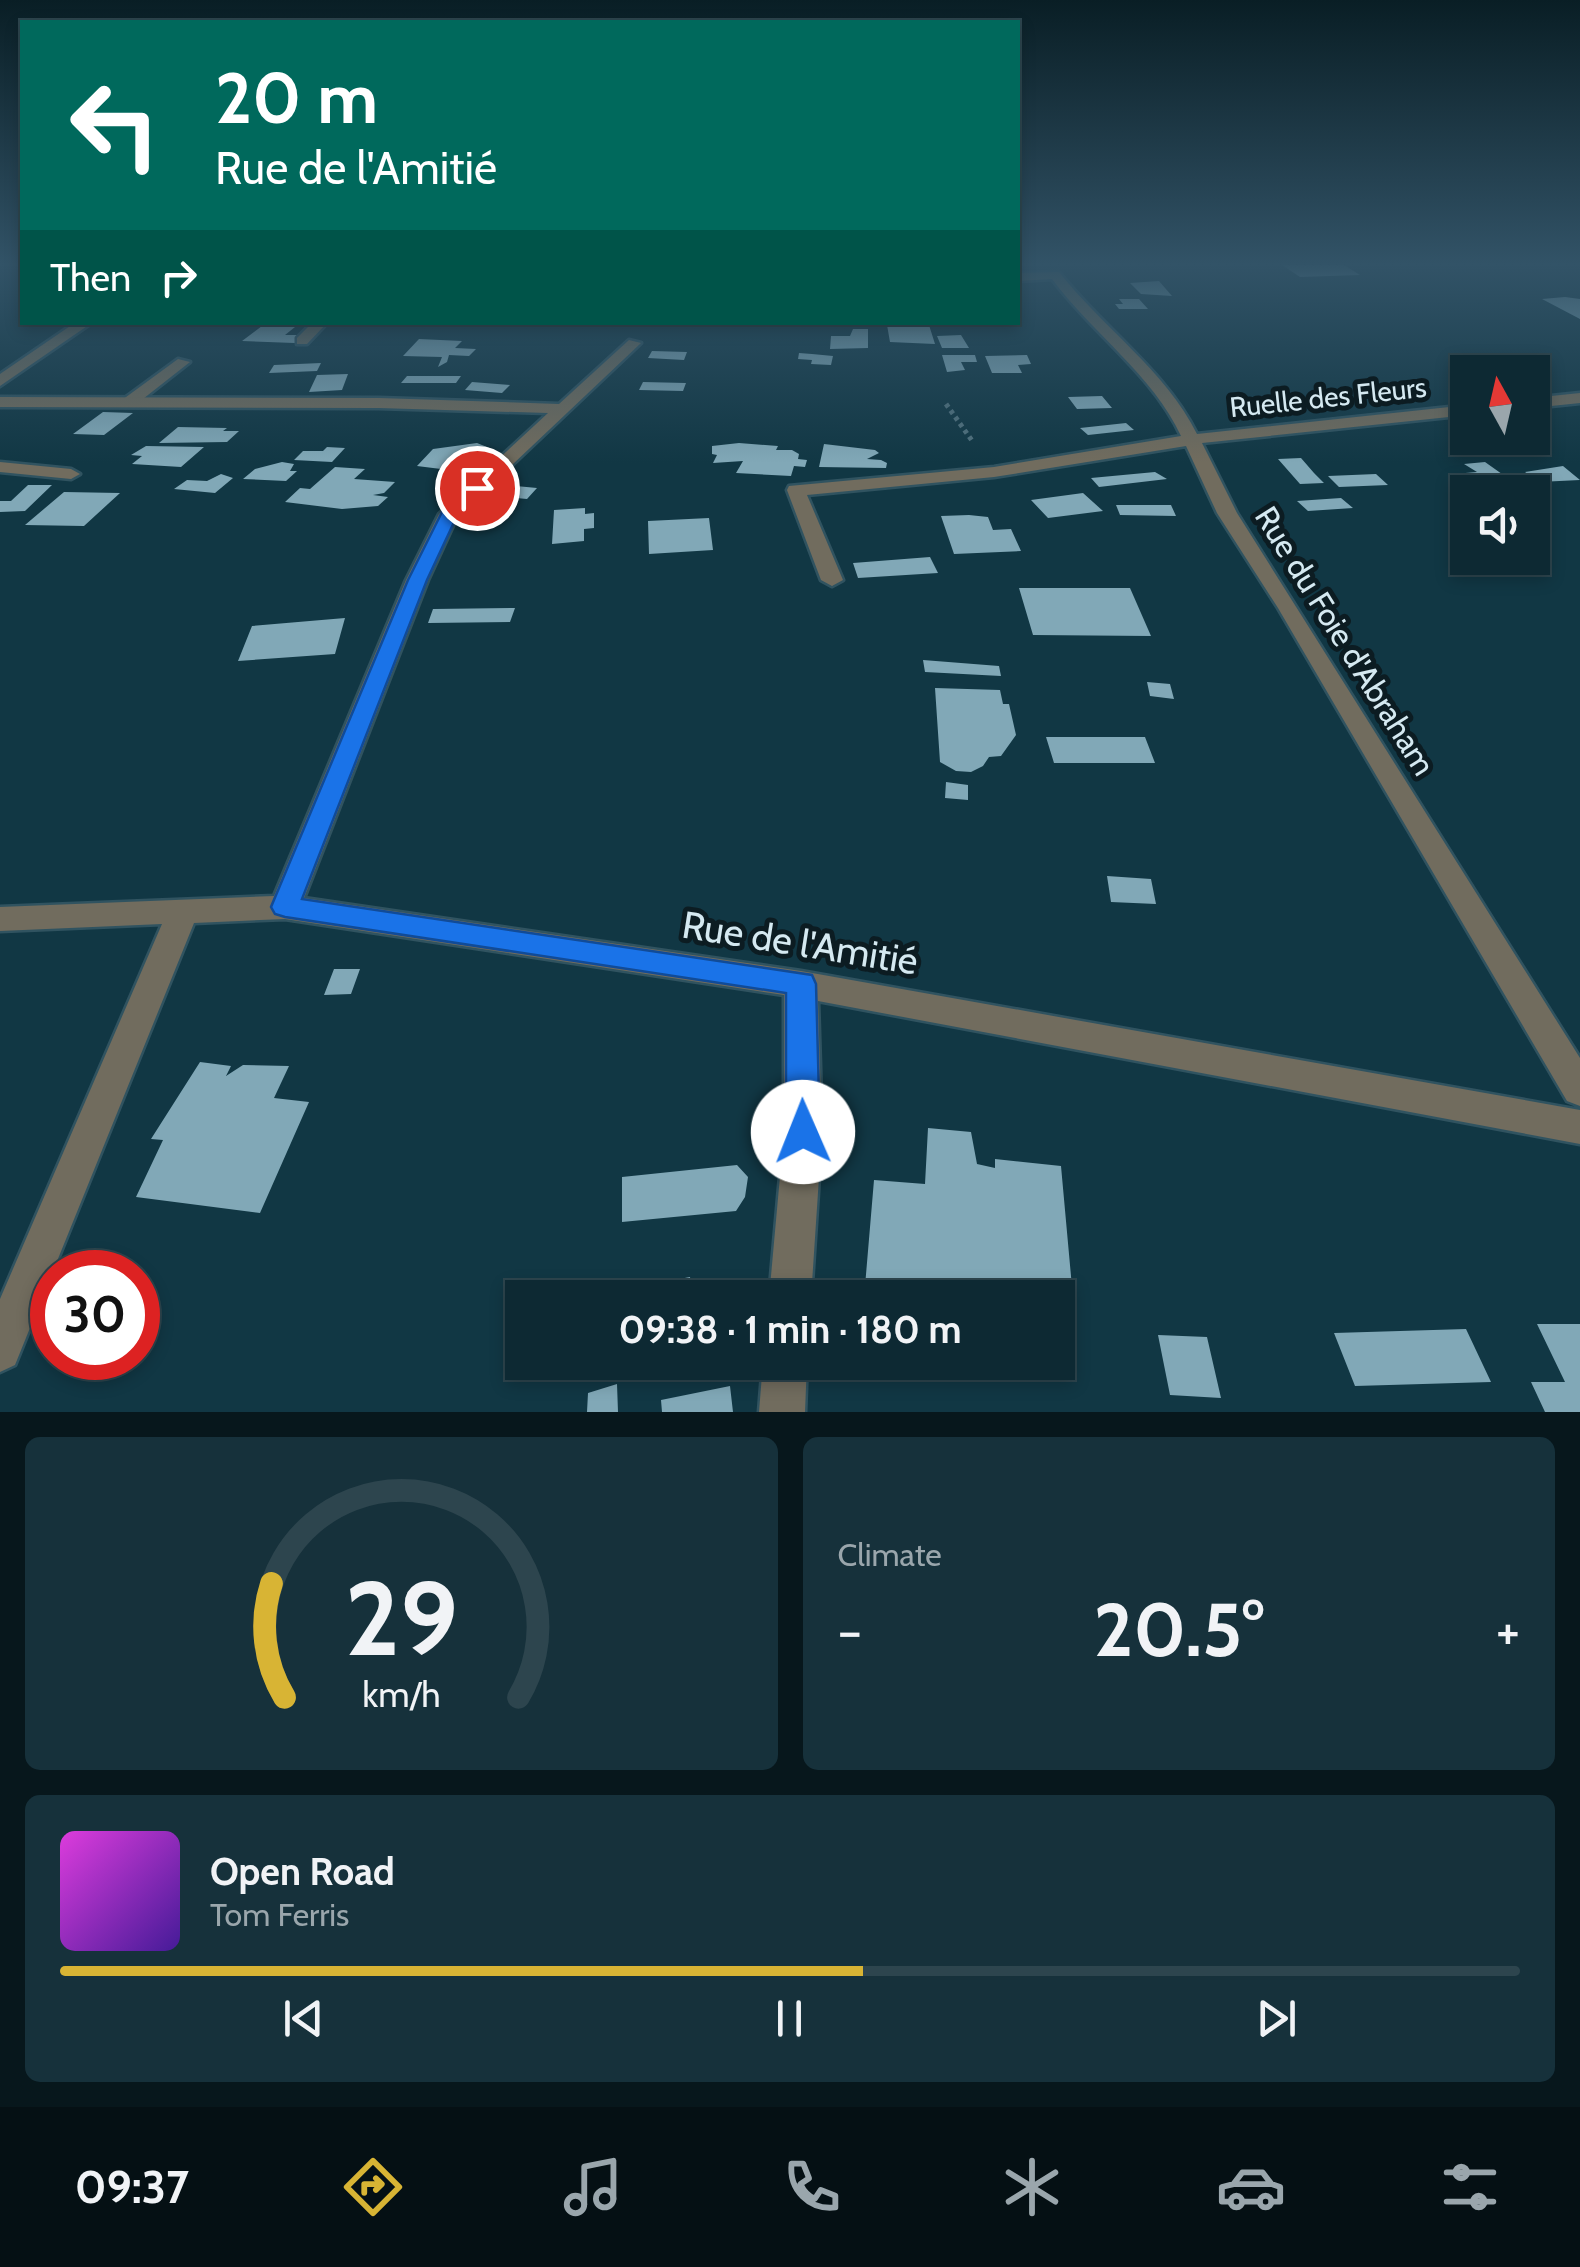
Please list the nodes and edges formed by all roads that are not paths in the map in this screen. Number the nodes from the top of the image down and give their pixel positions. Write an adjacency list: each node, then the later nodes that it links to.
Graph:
1 (73, 331): 7 (street)
2 (313, 331): 4 (street)
3 (1103, 331): 14 (street, Rue du Foie d'Abraham)
4 (302, 341)
5 (634, 343): 12 (street)
6 (183, 362): 11 (street)
7 (0, 381)
8 (1580, 398): 9 (street)
9 (1550, 401)
10 (0, 402): 11 (street)
11 (128, 403): 12 (street)
12 (562, 409): 18 (street)
13 (1450, 412): 14 (street, Ruelle des Fleurs)
14 (1195, 439): 17 (street, Ruelle des Fleurs); 22 (street, Rue du Foie d'Abraham)
15 (0, 466): 16 (street)
16 (71, 474)
17 (832, 580)
18 (285, 907): 19 (street, Rue de l'Amitié); 21 (street, Rue de l'Amitié)
19 (183, 912): 20 (street, Rue de l'Amitié); 25 (street)
20 (0, 919)
21 (801, 984): 23 (street, Rue de l'Amitié); 24 (street)
22 (1580, 1090)
23 (1580, 1127)
24 (791, 1280)
25 (0, 1350)
26 (785, 1380): 27 (street)
27 (782, 1412)

